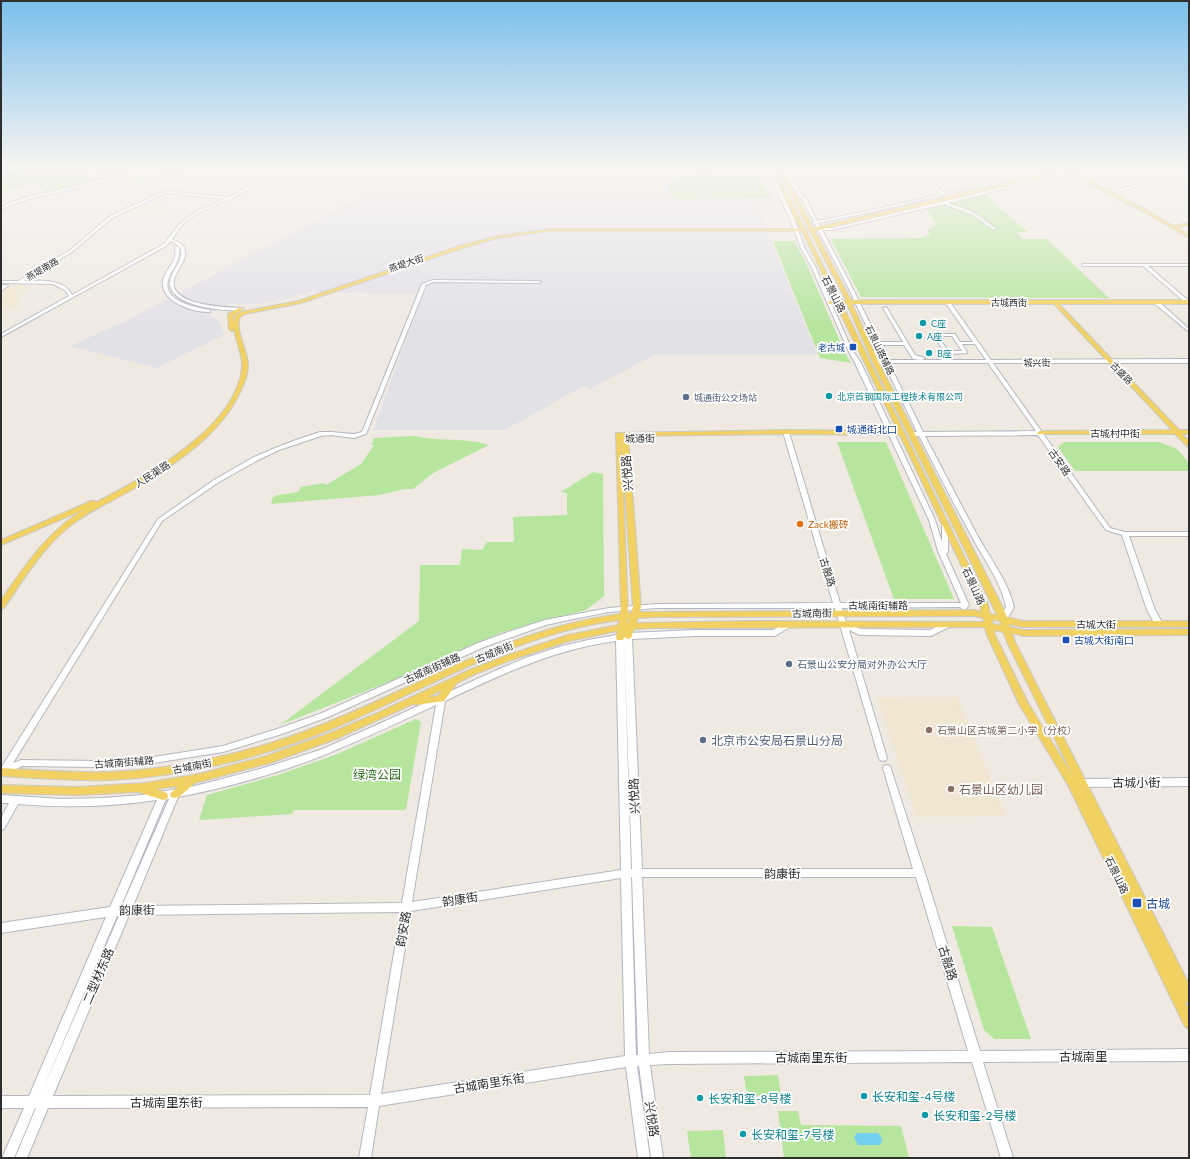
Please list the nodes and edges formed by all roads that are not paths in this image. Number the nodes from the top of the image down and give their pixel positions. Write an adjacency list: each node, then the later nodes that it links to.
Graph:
1 (107, 222): 29 (street, 燕堤南路)
2 (184, 222): 22 (street)
3 (793, 222): 16 (street)
4 (799, 222): 17 (main road, 石景山路)
5 (807, 222): 15 (main road, 石景山路)
6 (815, 222): 13 (street, 石景山路辅路)
7 (832, 222): 13 (street)
8 (834, 222): 13 (main road)
9 (836, 222): 13 (main road)
10 (860, 222): 13 (street)
11 (985, 222): 19 (street)
12 (1166, 222): 18 (main road)
13 (817, 226): 15 (main road, 燕堤大街); 23 (street, 石景山路辅路)
14 (1189, 226): 18 (main road)
15 (810, 227): 17 (main road, 燕堤大街); 24 (main road, 石景山路)
16 (794, 228): 17 (main road, 燕堤大街); 35 (street); 43 (main road, 燕堤大街)
17 (802, 228): 36 (main road, 石景山路)
18 (1177, 228): 20 (main road); 21 (main road)
19 (994, 229)
20 (1189, 233)
21 (1189, 237)
22 (170, 240): 32 (street); 34 (street, 燕堤大街); 34 (street, 燕堤大街)
23 (830, 251): 24 (street); 38 (street, 石景山路辅路)
24 (827, 261): 37 (main road, 石景山路)
25 (1084, 265): 26 (street)
26 (1144, 265): 27 (street); 33 (street)
27 (1189, 265)
28 (539, 282): 96 (street)
29 (21, 283): 30 (street); 32 (street)
30 (1, 284): 31 (street)
31 (1, 290)
32 (70, 297): 46 (street)
33 (1189, 302): 41 (main road, 古城西街)
34 (188, 303): 43 (street, 燕堤大街); 44 (street, 燕堤大街)
35 (830, 303): 36 (main road, 古城西街); 58 (street)
36 (839, 303): 37 (main road, 古城西街); 57 (main road, 石景山路)
37 (849, 303): 38 (main road, 古城西街); 56 (main road, 石景山路)
38 (858, 303): 39 (main road, 古城西街); 47 (street, 石景山路辅路)
39 (948, 303): 40 (main road, 古城西街); 49 (street, 古安路)
40 (1056, 303): 41 (main road, 古城西街); 55 (main road, 古盛路)
41 (1157, 303): 45 (street)
42 (885, 308): 50 (street)
43 (242, 311): 44 (main road); 75 (main road, 人民渠路)
44 (233, 313): 72 (main road, 人民渠路)
45 (1189, 331)
46 (1, 336)
47 (876, 343): 50 (street); 53 (street, 石景山路辅路); 56 (street)
48 (959, 343): 49 (street); 51 (street); 51 (street)
49 (975, 343): 54 (street, 古安路)
50 (906, 344): 51 (street)
51 (947, 353)
52 (1189, 361): 55 (street, 城兴街)
53 (885, 362): 54 (street, 城兴街); 62 (street, 石景山路辅路)
54 (989, 362): 55 (street, 城兴街); 65 (street, 古安路)
55 (1111, 362): 66 (main road, 古盛路)
56 (877, 365): 61 (main road, 石景山路)
57 (881, 390): 58 (main road); 64 (main road, 石景山路)
58 (874, 397): 63 (street)
59 (1189, 432): 66 (main road, 古城村中街)
60 (787, 434): 63 (main road, 城通街); 67 (main road, 城通街); 76 (street, 古融路)
61 (912, 434): 62 (street); 81 (main road, 石景山路)
62 (922, 434): 65 (street); 81 (street, 石景山路辅路)
63 (892, 435): 64 (main road, 城通街); 73 (street)
64 (903, 435): 69 (main road, 石景山路)
65 (1041, 435): 66 (main road, 古城村中街); 70 (street, 古安路)
66 (1183, 436): 68 (main road, 古盛路)
67 (623, 437): 77 (main road, 兴悦路); 78 (main road, 兴悦路)
68 (1189, 445)
69 (945, 525): 73 (street); 80 (main road, 石景山路)
70 (1125, 534): 71 (street); 82 (street)
71 (1189, 534)
72 (1, 543)
73 (947, 562): 74 (street)
74 (965, 605): 76 (street, 古城南街辅路); 79 (street)
75 (1, 606)
76 (839, 609): 77 (main road, 古城南街); 79 (main road, 古城南街); 85 (street, 古融路)
77 (636, 611): 78 (main road, 古城南街); 87 (main road, 兴悦路)
78 (625, 612): 87 (main road, 兴悦路); 96 (main road, 古城南街)
79 (945, 613): 80 (main road, 古城南街)
80 (986, 616): 81 (main road, 古城南街); 86 (main road, 石景山路)
81 (1003, 619): 82 (main road, 古城大街); 88 (main road, 石景山路)
82 (1159, 624): 83 (main road, 古城大街)
83 (1189, 624)
84 (787, 625): 85 (main road, 古城南街); 87 (main road, 古城南街); 90 (street)
85 (844, 625): 86 (main road, 古城南街); 94 (street, 古融路)
86 (989, 626): 88 (main road, 古城大街); 113 (main road, 石景山路)
87 (627, 627): 90 (main road, 兴悦路); 91 (main road, 古城南街)
88 (1008, 630): 89 (main road, 古城大街); 99 (main road, 石景山路)
89 (1189, 632)
90 (624, 637): 92 (street); 107 (street, 兴悦路)
91 (453, 682): 92 (main road); 93 (main road, 古城南街)
92 (441, 699): 93 (main road); 102 (street); 109 (street, 韵安路)
93 (409, 702): 97 (main road, 古城南街)
94 (884, 758)
95 (888, 768): 108 (street, 古融路)
96 (2, 772)
97 (192, 779): 100 (main road, 古城南街); 102 (main road)
98 (1189, 782): 99 (street, 古城小街)
99 (1082, 783): 112 (main road, 石景山路)
100 (137, 787): 101 (main road, 古城南街); 103 (main road)
101 (1, 789)
102 (175, 794): 103 (street); 110 (street, 二型材东路)
103 (163, 796): 105 (street); 110 (street, 二型材东路)
104 (1, 799): 105 (street)
105 (16, 800): 106 (street)
106 (1, 826)
107 (632, 873): 108 (street, 韵康街); 109 (street, 韵康街); 116 (street, 兴悦路); 117 (street, 兴悦路)
108 (920, 873): 115 (street, 古融路)
109 (407, 906): 110 (street, 韵康街); 118 (street, 韵安路)
110 (120, 910): 111 (street, 韵康街); 120 (street, 二型材东路); 121 (street, 二型材东路)
111 (1, 928)
112 (1189, 997)
113 (1189, 1022)
114 (1189, 1055): 115 (street, 古城南里)
115 (977, 1056): 116 (street, 古城南里东街); 127 (street, 古融路)
116 (644, 1060): 117 (street, 古城南里东街); 126 (street, 兴悦路)
117 (631, 1061): 118 (street, 古城南里东街); 125 (street, 兴悦路)
118 (374, 1101): 121 (street, 古城南里东街); 124 (street, 韵安路)
119 (1, 1102): 120 (street, 古城南里东街)
120 (32, 1102): 121 (street, 古城南里东街); 122 (street, 二型材东路)
121 (44, 1102): 123 (street, 二型材东路)
122 (8, 1158)
123 (21, 1158)
124 (365, 1158)
125 (644, 1158)
126 (657, 1158)
127 (1007, 1158)

